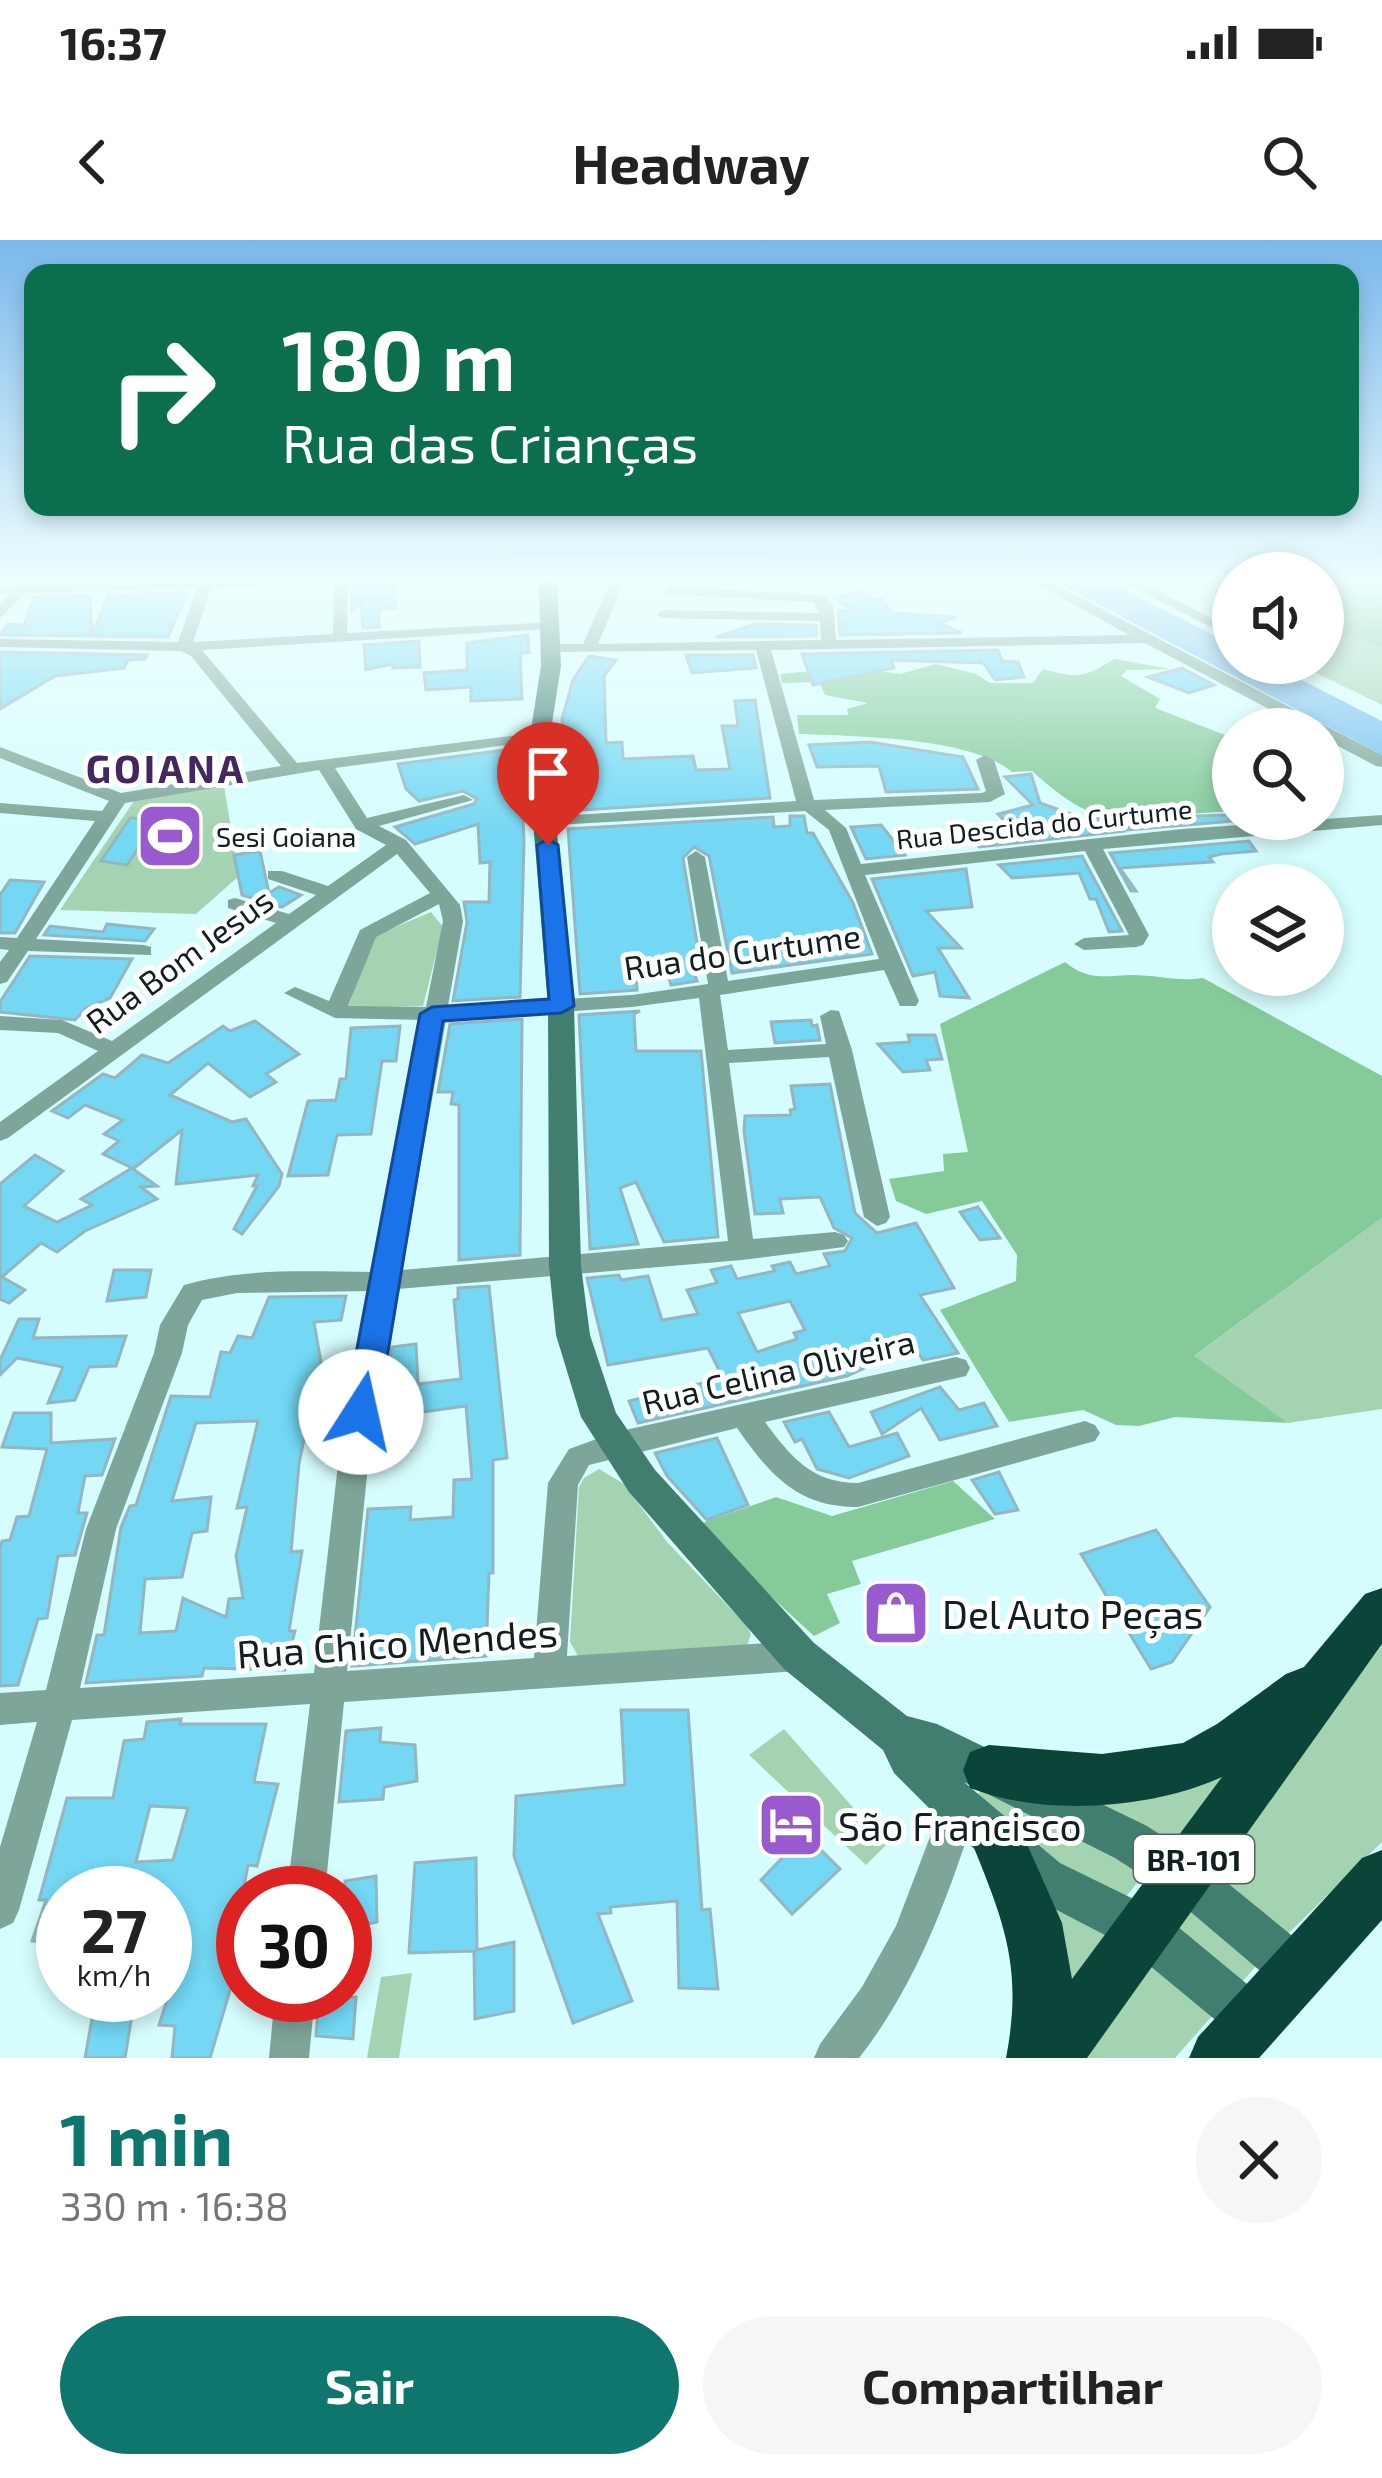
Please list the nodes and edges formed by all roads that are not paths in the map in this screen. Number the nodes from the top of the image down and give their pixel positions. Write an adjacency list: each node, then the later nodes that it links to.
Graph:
1 (208, 665): 12 (street)
2 (548, 665): 6 (street)
3 (768, 665): 14 (street)
4 (1195, 665): 5 (street)
5 (1278, 708)
6 (544, 735): 11 (street); 18 (street)
7 (1344, 742): 10 (street)
8 (0, 752): 16 (street)
9 (985, 760): 14 (street)
10 (1382, 762)
11 (324, 765): 12 (street); 19 (street)
12 (292, 769): 16 (street)
13 (464, 800): 19 (street)
14 (806, 803): 18 (street); 23 (street, Rua do Curtume)
15 (0, 808): 16 (street)
16 (113, 808): 31 (street)
17 (1382, 820): 21 (street, Rua Descida do Curtume)
18 (543, 822): 38 (street)
19 (362, 825): 20 (street)
20 (399, 844): 25 (street, Rua Bom Jesus); 26 (street)
21 (1091, 844): 23 (street, Rua Descida do Curtume); 30 (street)
22 (696, 857): 35 (street)
23 (855, 870): 33 (street, Rua do Curtume)
24 (275, 875): 25 (street)
25 (329, 893): 28 (street, Rua Bom Jesus)
26 (441, 895): 39 (street); 40 (street)
27 (235, 904): 28 (street)
28 (289, 921): 43 (street, Rua Bom Jesus)
29 (0, 943): 31 (street)
30 (1084, 944)
31 (23, 945): 32 (street); 34 (street)
32 (144, 951)
33 (891, 963): 35 (street, Rua do Curtume); 37 (street)
34 (0, 978)
35 (714, 990): 38 (street, Rua do Curtume); 45 (street)
36 (295, 993): 39 (street)
37 (908, 1001)
38 (561, 1006): 40 (street, Rua do Curtume); 50 (street)
39 (335, 1012): 40 (street, Rua do Curtume)
40 (432, 1014): 51 (street)
41 (831, 1016): 44 (street)
42 (0, 1023): 43 (street)
43 (112, 1049): 46 (street, Rua Bom Jesus)
44 (841, 1050): 45 (street); 47 (street)
45 (718, 1058): 49 (street)
46 (4, 1127)
47 (877, 1217)
48 (836, 1241): 49 (street)
49 (742, 1251): 50 (street)
50 (565, 1266): 51 (street); 55 (street)
51 (383, 1281): 60 (street); 61 (street)
52 (956, 1368): 53 (street, Rua Celina Oliveira)
53 (746, 1418): 54 (street); 55 (street, Rua Celina Oliveira)
54 (1085, 1433)
55 (616, 1444): 57 (street); 59 (street)
56 (1382, 1610): 58 (highway, BR-101)
57 (799, 1656): 59 (street, Rua Chico Mendes); 63 (street)
58 (1339, 1660): 63 (highway); 65 (highway, BR-101)
59 (549, 1675): 60 (street, Rua Chico Mendes)
60 (327, 1689): 61 (street, Rua Chico Mendes); 64 (street)
61 (59, 1705): 62 (street, Rua Chico Mendes); 67 (street)
62 (0, 1709)
63 (982, 1807): 65 (street); 68 (street); 73 (street); 74 (highway)
64 (309, 1866)
65 (1182, 1875): 68 (highway, BR-101); 69 (street)
66 (1382, 1878): 69 (highway)
67 (0, 1910)
68 (1143, 1929): 71 (street); 75 (highway, BR-101)
69 (1295, 1969): 71 (highway)
70 (292, 2022): 72 (street)
71 (1236, 2039)
72 (289, 2058)
73 (835, 2058)
74 (1036, 2058)
75 (1051, 2058)

